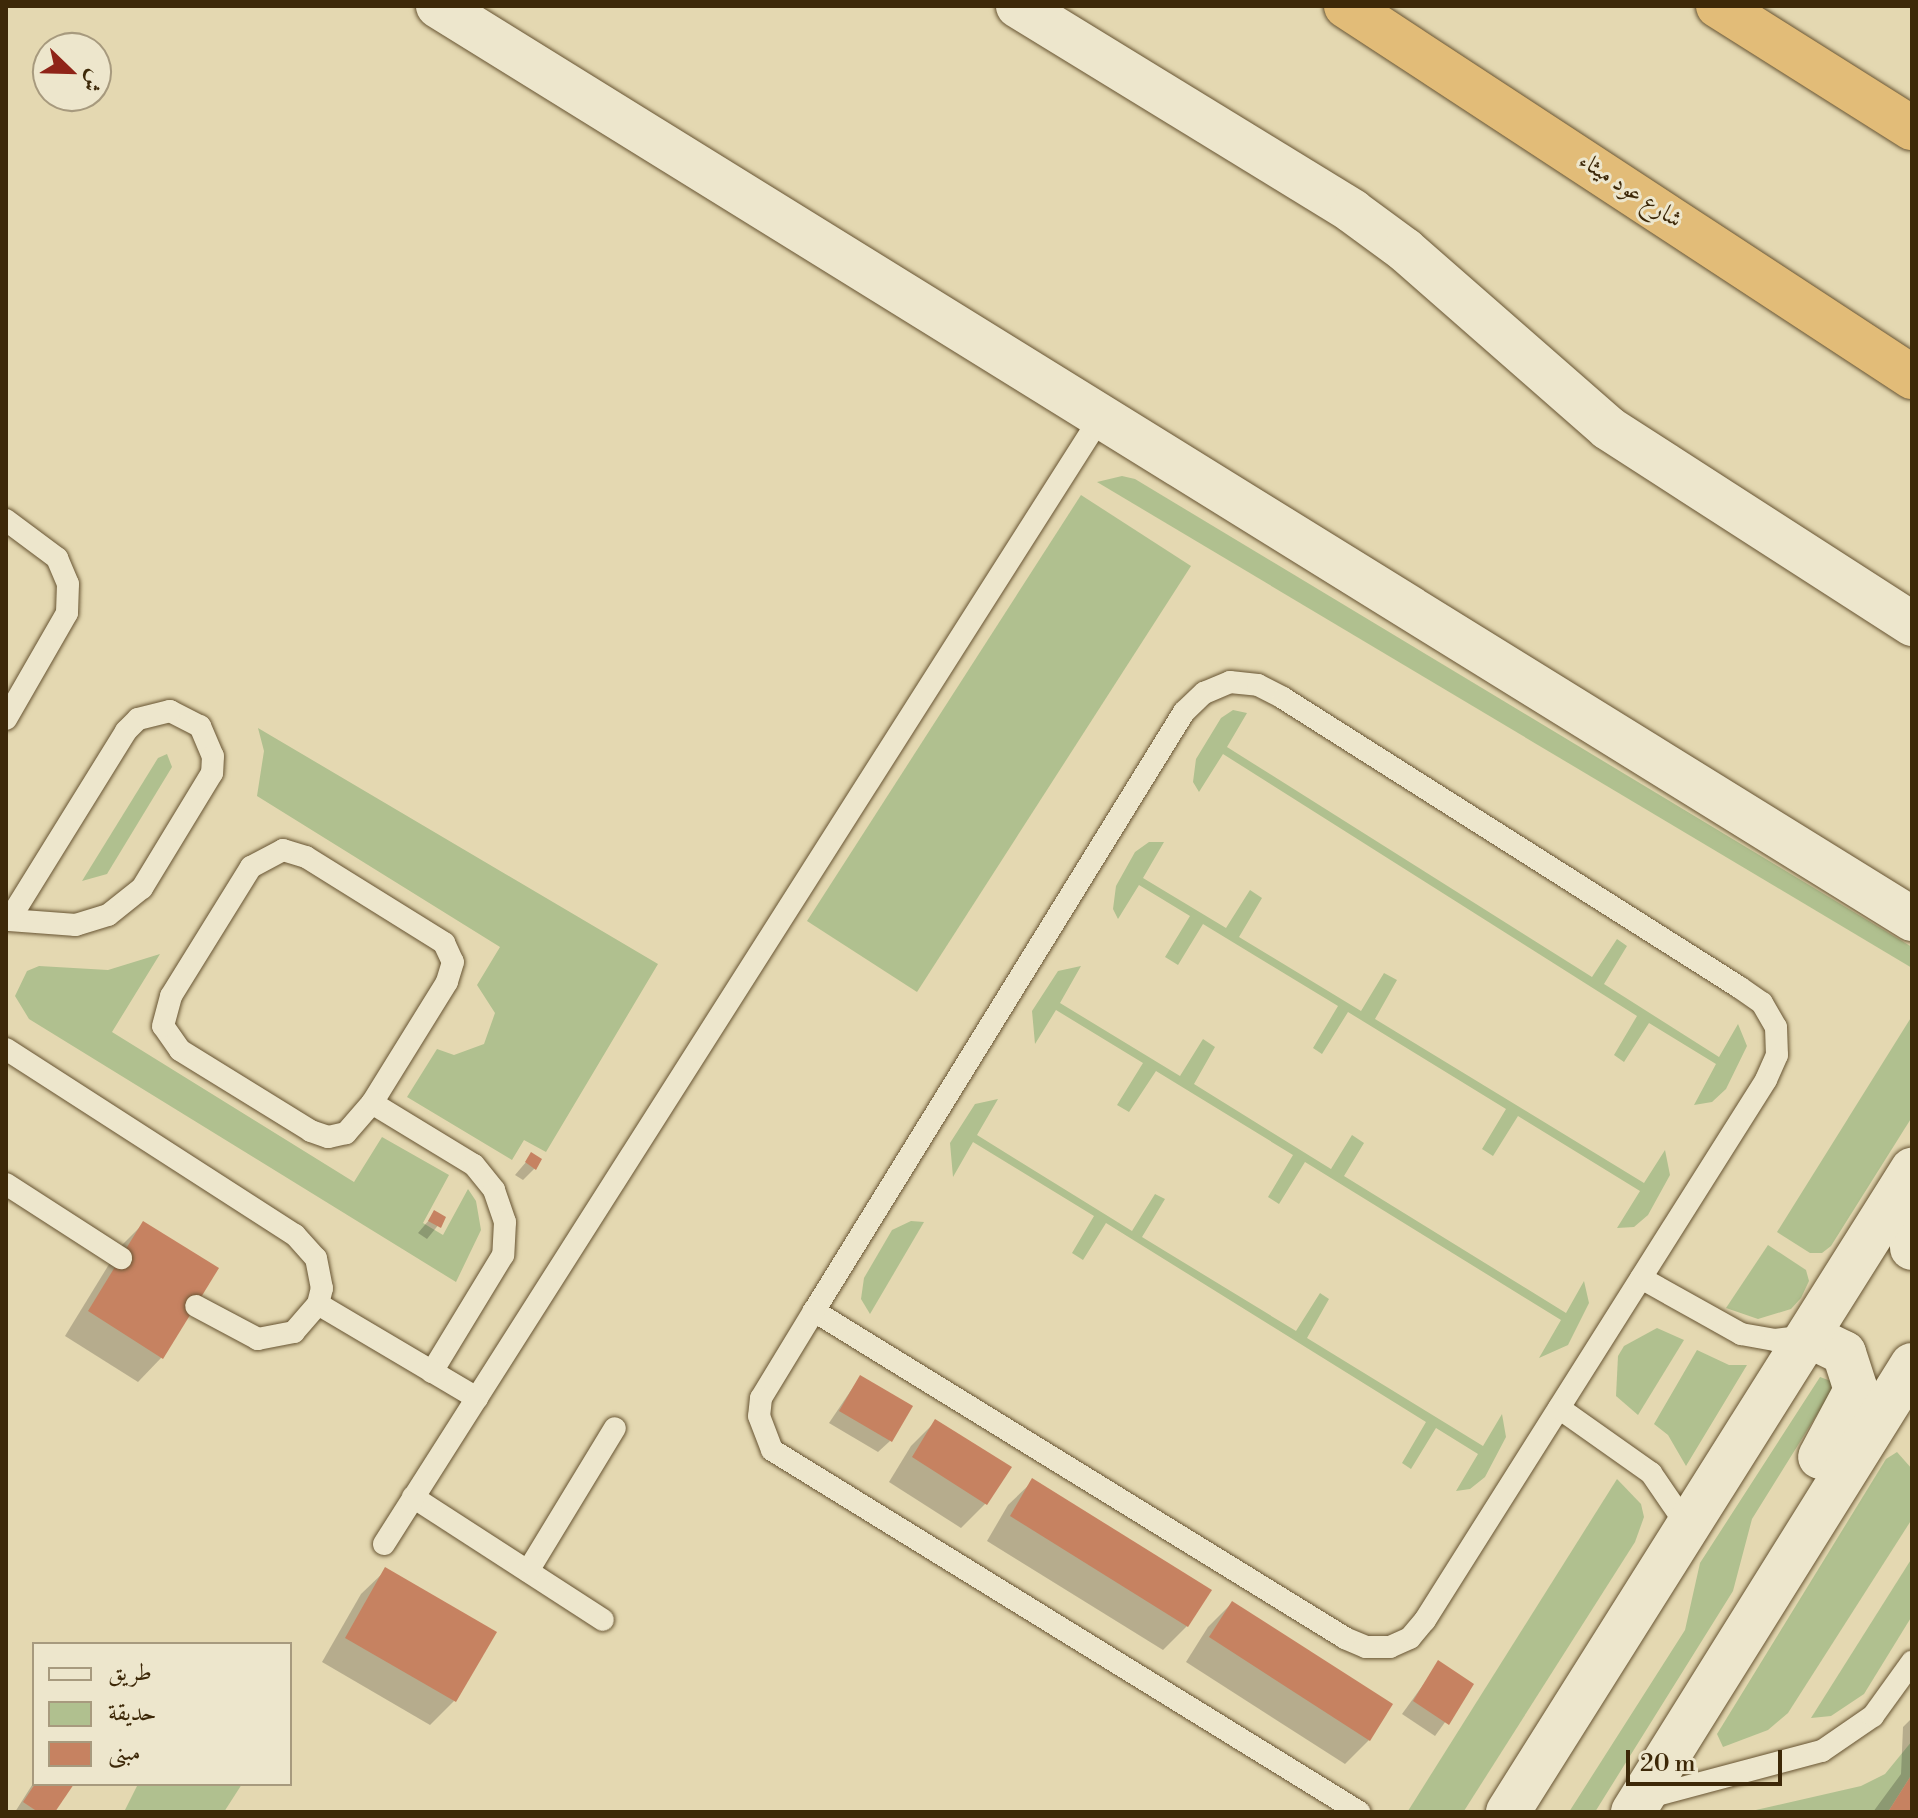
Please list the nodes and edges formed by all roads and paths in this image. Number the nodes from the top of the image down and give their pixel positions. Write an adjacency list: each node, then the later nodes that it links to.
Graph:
1 (438, 6): 7 (street)
2 (1018, 6): 9 (street)
3 (1346, 6): 6 (highway, شارع عود ميثاء)
4 (1718, 6): 5 (highway)
5 (1912, 128)
6 (1912, 377)
7 (1100, 418): 11 (street); 27 (lane)
8 (6, 520): 10 (lane)
9 (1912, 624)
10 (6, 719)
11 (1912, 919)
12 (8, 923): 12 (lane)
13 (6, 1049): 21 (lane)
14 (372, 1103): 14 (lane); 25 (lane)
15 (1912, 1170): 24 (street)
16 (6, 1184): 19 (lane)
17 (1912, 1219): 18 (street)
18 (1912, 1248)
19 (121, 1258)
20 (1641, 1278): 23 (lane); 24 (lane); 28 (lane)
21 (318, 1304): 22 (lane); 25 (lane)
22 (196, 1306)
23 (814, 1311): 28 (lane); 39 (lane)
24 (1809, 1336): 31 (street); 33 (street)
25 (432, 1372): 27 (lane)
26 (1905, 1394): 33 (street)
27 (477, 1398): 30 (lane)
28 (1559, 1408): 31 (lane)
29 (615, 1428): 34 (lane)
30 (413, 1497): 32 (lane); 34 (lane)
31 (1688, 1527): 35 (street)
32 (384, 1544)
33 (1789, 1559): 38 (street)
34 (528, 1571): 36 (lane)
35 (1637, 1607): 40 (street); 41 (street)
36 (603, 1620)
37 (1912, 1662): 38 (lane)
38 (1636, 1806)
39 (1359, 1812)
40 (1508, 1812)
41 (1547, 1812)

